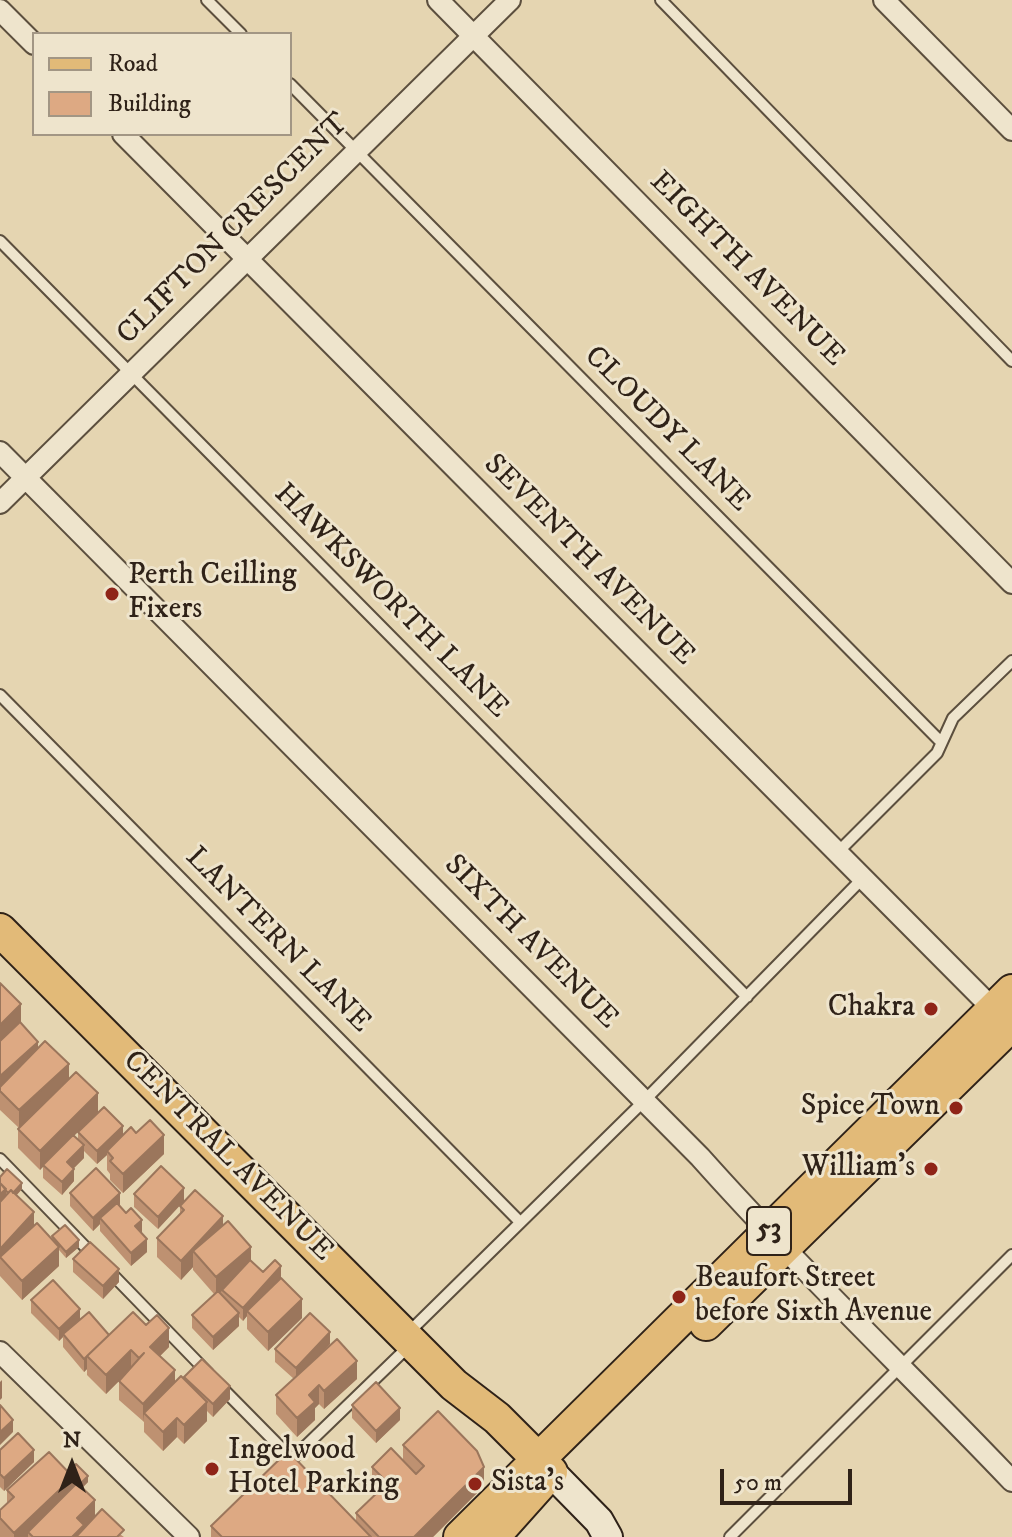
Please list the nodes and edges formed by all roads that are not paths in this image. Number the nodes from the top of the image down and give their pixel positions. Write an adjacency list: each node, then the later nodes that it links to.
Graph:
1 (207, 0): 7 (lane)
2 (438, 0): 8 (street, EIGHTH AVENUE)
3 (510, 0): 8 (street, CLIFTON CRESCENT)
4 (661, 0): 16 (lane)
5 (884, 0): 11 (street)
6 (0, 10): 9 (street)
7 (239, 32)
8 (473, 36): 13 (street, CLIFTON CRESCENT); 21 (street, EIGHTH AVENUE)
9 (32, 42)
10 (292, 86): 13 (lane, CLOUDY LANE)
11 (1012, 130)
12 (125, 136): 15 (street, SEVENTH AVENUE)
13 (357, 151): 15 (street, CLIFTON CRESCENT); 24 (lane, CLOUDY LANE)
14 (0, 241): 17 (lane, HAWKSWORTH LANE)
15 (247, 260): 17 (street, CLIFTON CRESCENT); 25 (street, SEVENTH AVENUE)
16 (1012, 361)
17 (131, 374): 19 (street, CLIFTON CRESCENT); 28 (lane, HAWKSWORTH LANE)
18 (0, 452): 19 (street, SIXTH AVENUE)
19 (26, 478): 20 (street, CLIFTON CRESCENT); 30 (street, SIXTH AVENUE)
20 (0, 503)
21 (1012, 583)
22 (1012, 661): 24 (lane)
23 (0, 695): 32 (lane, LANTERN LANE)
24 (941, 742): 25 (lane)
25 (835, 854): 26 (street, SEVENTH AVENUE)
26 (861, 880): 28 (lane); 29 (street, SEVENTH AVENUE)
27 (0, 930): 35 (main road, CENTRAL AVENUE)
28 (747, 997): 30 (lane)
29 (1008, 1016): 33 (main road, 53)
30 (644, 1101): 32 (lane); 33 (street, SIXTH AVENUE)
31 (0, 1159): 38 (lane)
32 (520, 1222): 35 (lane)
33 (776, 1240): 37 (street, SIXTH AVENUE); 39 (main road, 53)
34 (1012, 1255): 37 (lane)
35 (409, 1339): 38 (lane); 39 (main road, CENTRAL AVENUE)
36 (0, 1352): 42 (street)
37 (901, 1365): 41 (street, SIXTH AVENUE); 47 (lane)
38 (292, 1459): 40 (lane)
39 (538, 1471): 43 (main road, 53); 44 (main road, 53); 45 (main road, CENTRAL AVENUE); 46 (main road, CENTRAL AVENUE)
40 (278, 1473)
41 (1012, 1481)
42 (189, 1537)
43 (460, 1537)
44 (493, 1537)
45 (596, 1537)
46 (608, 1537)
47 (730, 1537)

